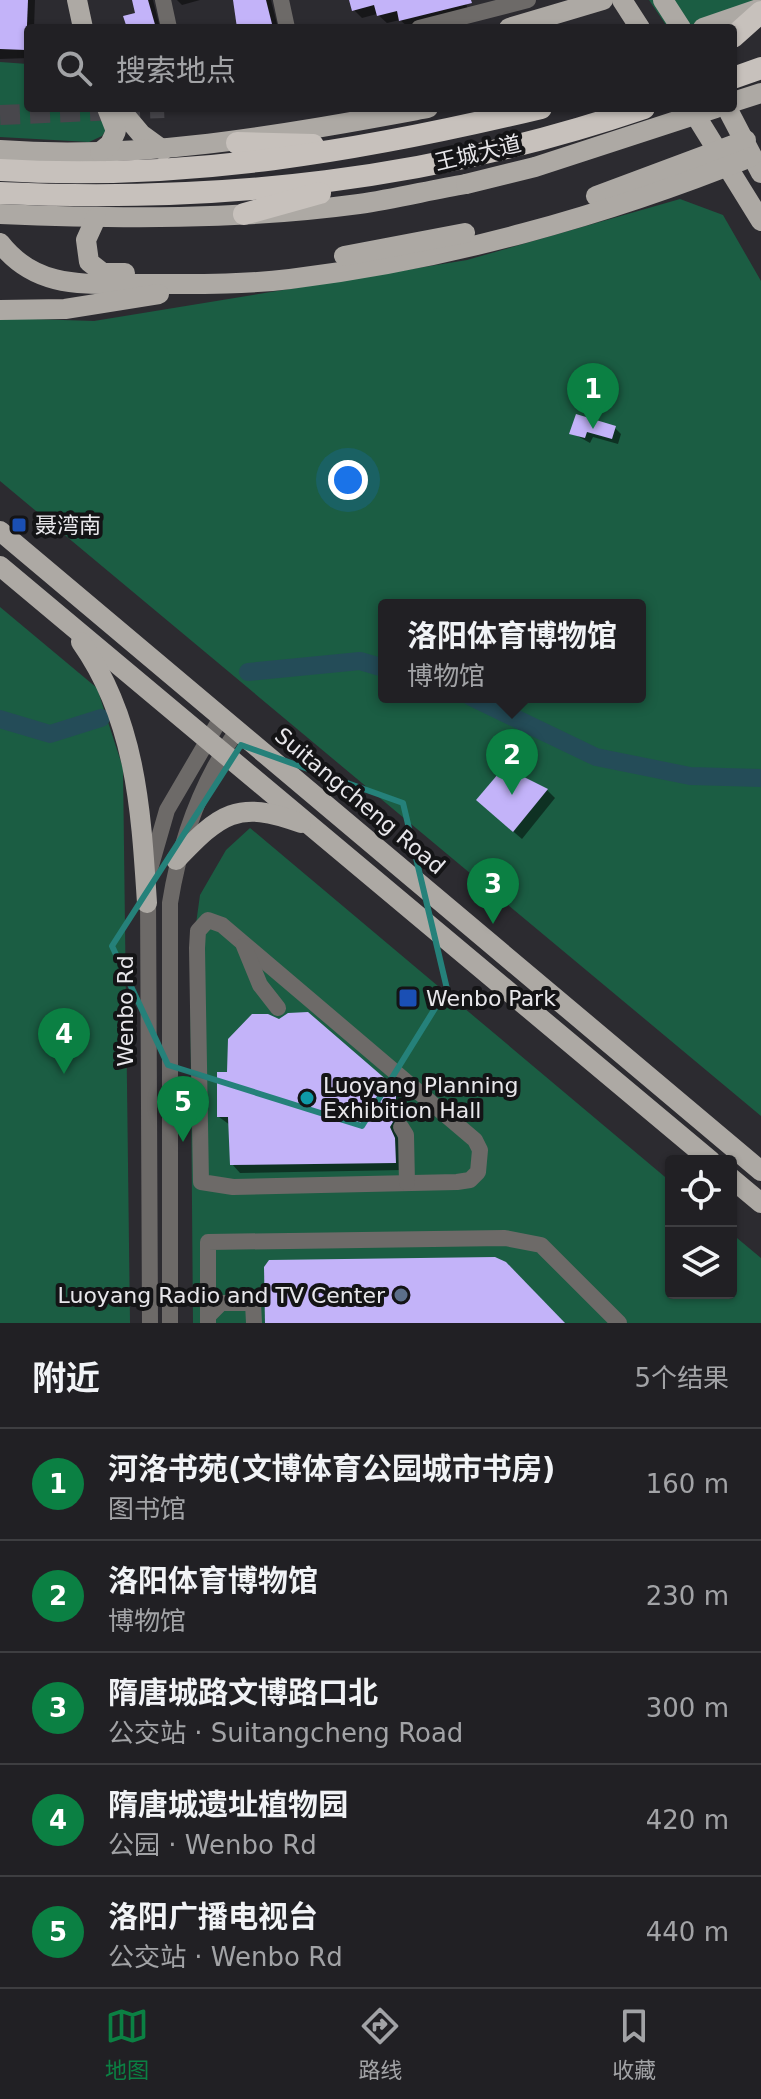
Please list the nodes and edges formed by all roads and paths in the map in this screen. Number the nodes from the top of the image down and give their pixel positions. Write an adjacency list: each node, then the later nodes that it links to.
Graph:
1 (68, 0): 11 (main road)
2 (77, 0): 12 (main road)
3 (163, 0): 13 (street)
4 (281, 0): 14 (street)
5 (528, 0): 9 (street)
6 (603, 0): 16 (main road)
7 (622, 0): 17 (main road)
8 (663, 0): 18 (main road)
9 (472, 8): 15 (street)
10 (761, 10): 19 (main road); 20 (highway)
11 (73, 24)
12 (82, 24)
13 (168, 24)
14 (286, 24)
15 (430, 24)
16 (526, 24)
17 (637, 24)
18 (678, 24)
19 (716, 24)
20 (737, 33)
21 (761, 35): 22 (highway)
22 (737, 43)
23 (761, 68): 24 (highway)
24 (737, 77)
25 (737, 78): 26 (highway)
26 (761, 81)
27 (761, 93): 28 (main road)
28 (737, 101)
29 (109, 112): 41 (main road)
30 (122, 112): 40 (main road)
31 (406, 112): 37 (main road)
32 (524, 112): 38 (highway, 王城大道)
33 (632, 112): 45 (highway, 王城大道)
34 (693, 112): 43 (main road)
35 (704, 112): 48 (main road, 王城大道, bridge)
36 (729, 112): 42 (main road)
37 (237, 143): 38 (highway); 40 (main road)
38 (370, 146): 44 (highway, 王城大道)
39 (0, 150): 41 (main road)
40 (163, 150): 41 (main road)
41 (100, 152)
42 (753, 157): 43 (main road)
43 (723, 160): 49 (main road); 50 (main road); 52 (main road)
44 (0, 170)
45 (375, 177): 46 (highway, 王城大道); 48 (highway)
46 (0, 193)
47 (0, 214): 49 (main road, 王城大道)
48 (244, 214): 49 (main road, 王城大道)
49 (96, 218)
50 (761, 221)
51 (0, 243): 52 (main road)
52 (211, 285): 53 (main road)
53 (0, 310)
54 (0, 531): 57 (main road, Suitangcheng Road)
55 (0, 566): 56 (main road)
56 (67, 622): 59 (main road); 62 (main road)
57 (222, 716): 58 (main road, Suitangcheng Road); 59 (street, Wenbo Rd)
58 (238, 729): 59 (street, Wenbo Rd); 69 (main road, Suitangcheng Road)
59 (215, 743): 60 (main road); 61 (street, Wenbo Rd); 62 (street, Wenbo Rd)
60 (316, 828): 61 (main road); 68 (main road)
61 (176, 860): 65 (street, Wenbo Rd)
62 (147, 903): 74 (street, Wenbo Rd)
63 (241, 941): 64 (street); 66 (street); 70 (street)
64 (278, 1008)
65 (168, 1099): 66 (street); 75 (street, Wenbo Rd)
66 (198, 1099): 70 (street)
67 (401, 1127): 70 (street)
68 (704, 1155)
69 (761, 1171)
70 (407, 1183)
71 (737, 1183): 72 (main road)
72 (761, 1203)
73 (208, 1320): 76 (street); 77 (street)
74 (150, 1323)
75 (170, 1323)
76 (254, 1323)
77 (619, 1323)

